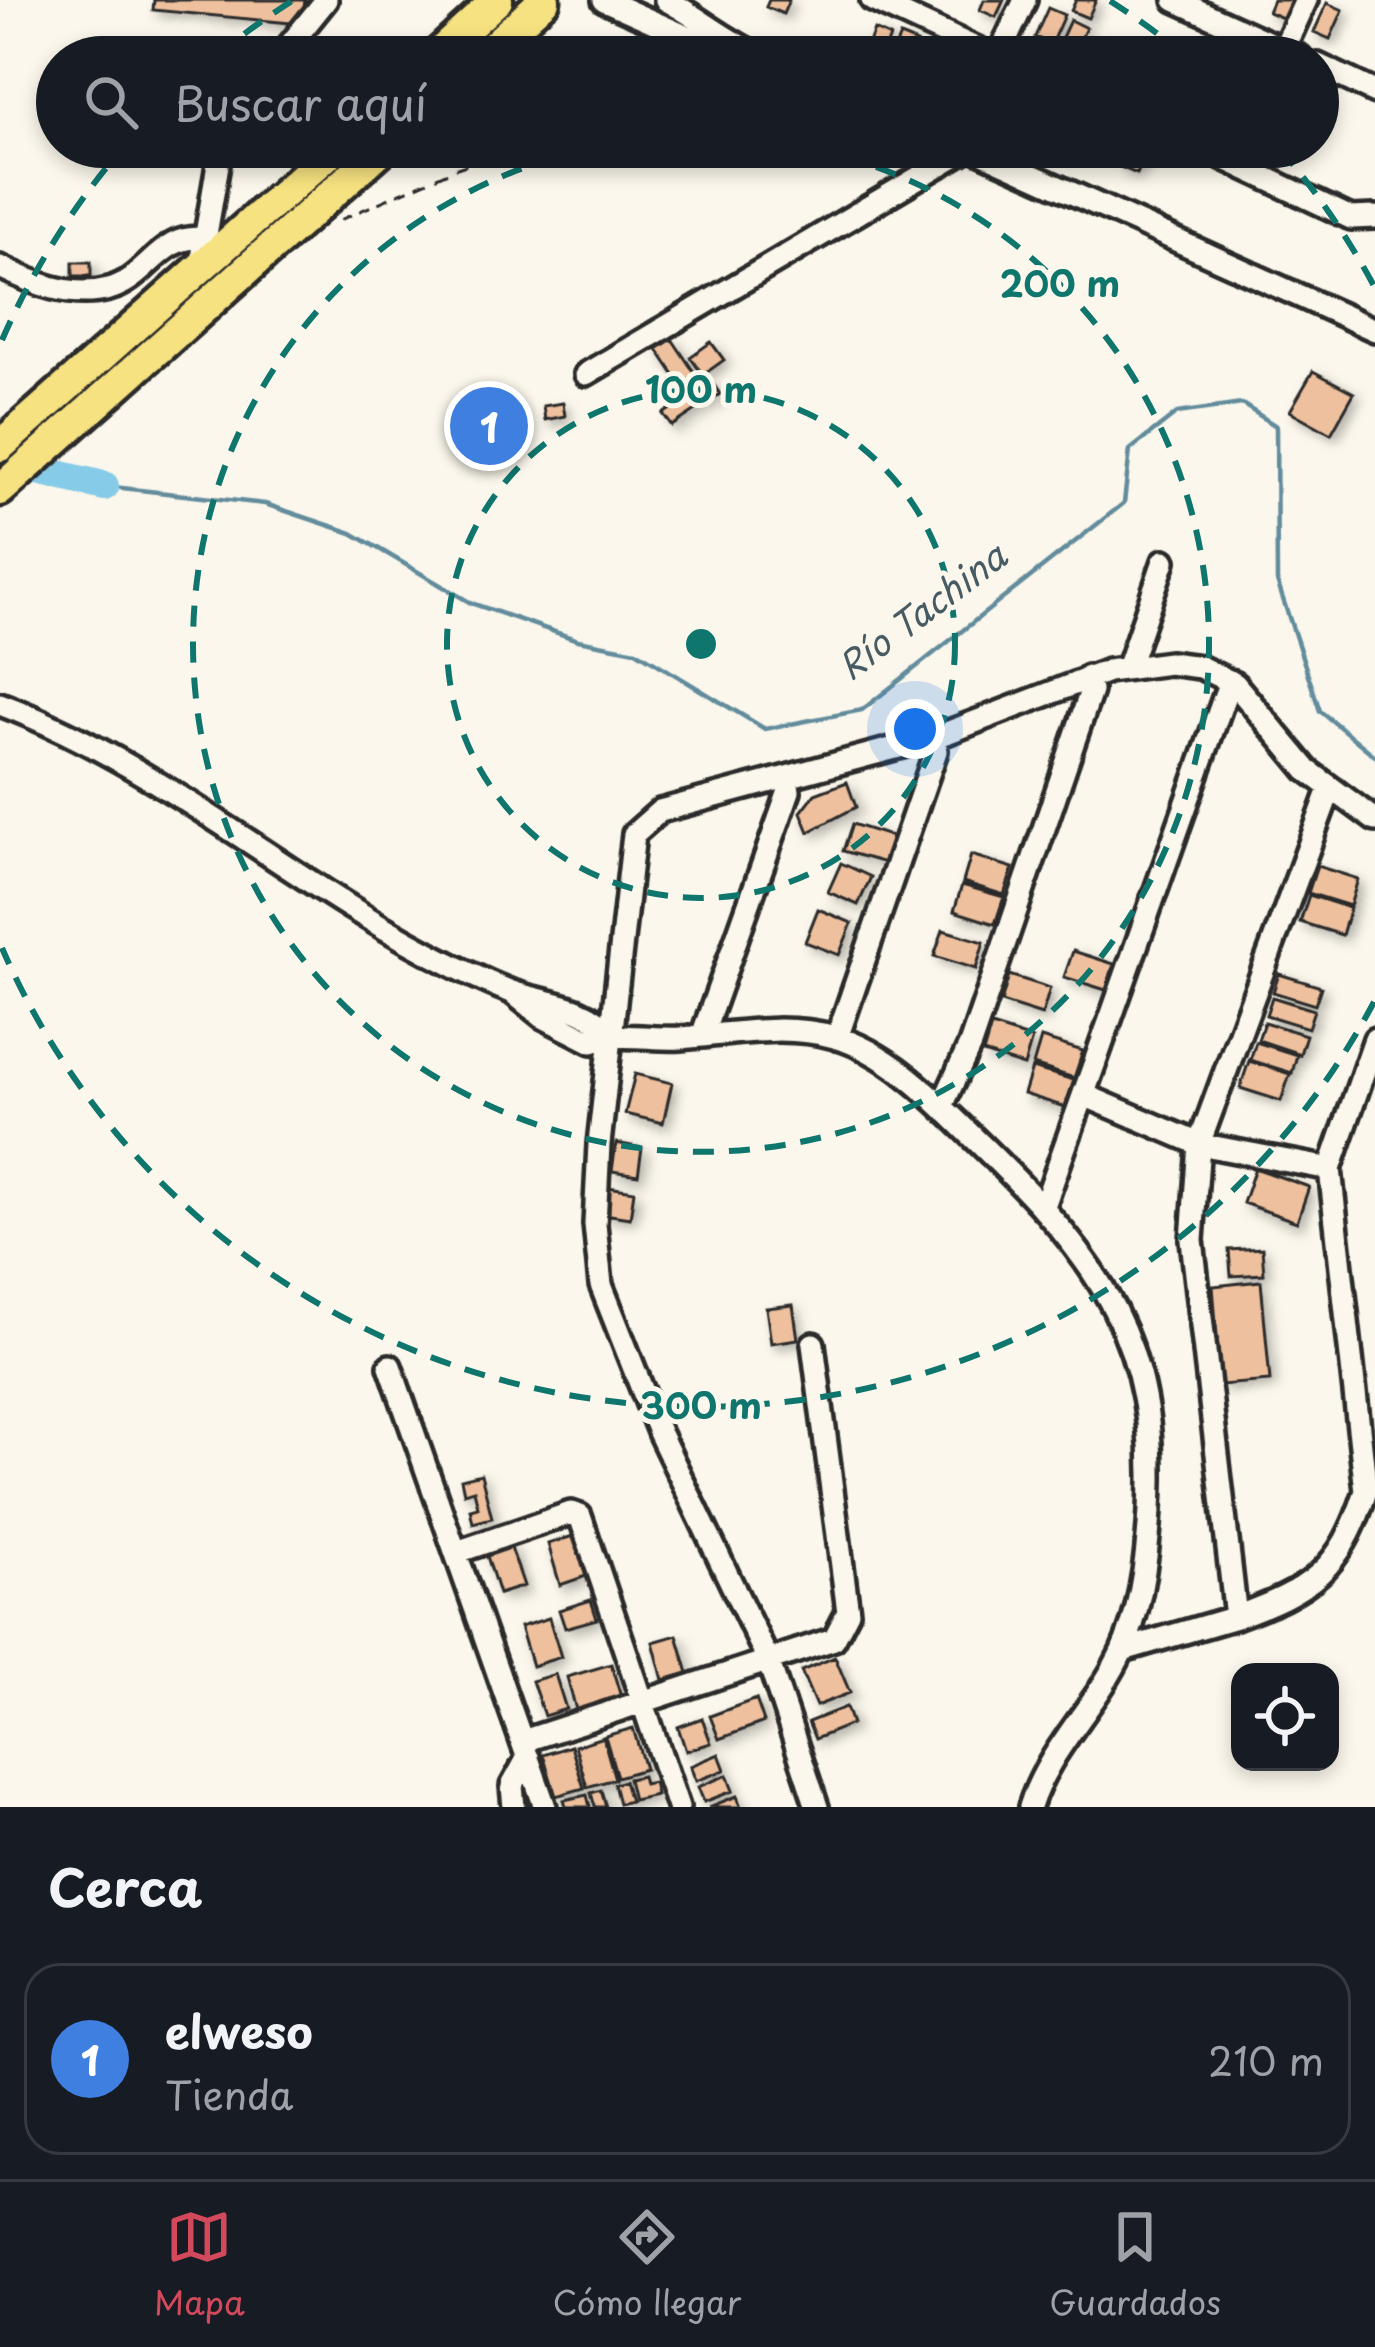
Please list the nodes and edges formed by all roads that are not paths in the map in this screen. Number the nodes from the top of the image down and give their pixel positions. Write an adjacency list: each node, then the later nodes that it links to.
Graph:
1 (326, 0): 10 (street)
2 (497, 0): 11 (highway)
3 (544, 0): 12 (highway)
4 (604, 0): 13 (street)
5 (666, 0): 14 (street)
6 (872, 0): 15 (street)
7 (1025, 0): 16 (street)
8 (1175, 0): 17 (street)
9 (1306, 0): 18 (street)
10 (297, 36)
11 (458, 36)
12 (505, 36)
13 (685, 36)
14 (722, 36)
15 (951, 36)
16 (1007, 36)
17 (1250, 36)
18 (1294, 36)
19 (1339, 75): 20 (street)
20 (1375, 92)
21 (217, 168): 28 (street)
22 (313, 168): 30 (highway)
23 (357, 168): 31 (highway)
24 (934, 168): 33 (street)
25 (1017, 168): 32 (street)
26 (1262, 168): 27 (street)
27 (1375, 217)
28 (205, 239): 29 (street); 30 (street)
29 (0, 267)
30 (200, 271): 31 (highway)
31 (178, 310): 34 (highway); 35 (highway)
32 (1375, 329)
33 (586, 374)
34 (0, 446)
35 (0, 490)
36 (1164, 561): 37 (street)
37 (1128, 666): 38 (street); 39 (street)
38 (1088, 677): 41 (street); 50 (street)
39 (1230, 681): 43 (street); 49 (street)
40 (0, 704): 45 (street)
41 (936, 737): 42 (street); 47 (street)
42 (788, 778): 45 (street); 46 (street)
43 (1330, 789): 44 (street); 51 (street)
44 (1375, 820)
45 (611, 1035): 46 (street); 59 (street)
46 (702, 1036): 47 (street)
47 (837, 1038): 50 (street)
48 (1375, 1040): 52 (street)
49 (1084, 1095): 51 (street); 53 (street)
50 (942, 1106): 53 (street)
51 (1199, 1144): 52 (street); 57 (street)
52 (1330, 1169): 57 (street)
53 (1043, 1206): 58 (street)
54 (813, 1344): 59 (street)
55 (390, 1366): 56 (street)
56 (457, 1552): 60 (street); 61 (street)
57 (1236, 1617): 58 (street)
58 (1123, 1650): 66 (street)
59 (768, 1660): 60 (street); 65 (street)
60 (644, 1704): 61 (street); 64 (street)
61 (525, 1749): 62 (street); 63 (street)
62 (514, 1807)
63 (544, 1807)
64 (678, 1807)
65 (817, 1807)
66 (1030, 1807)

